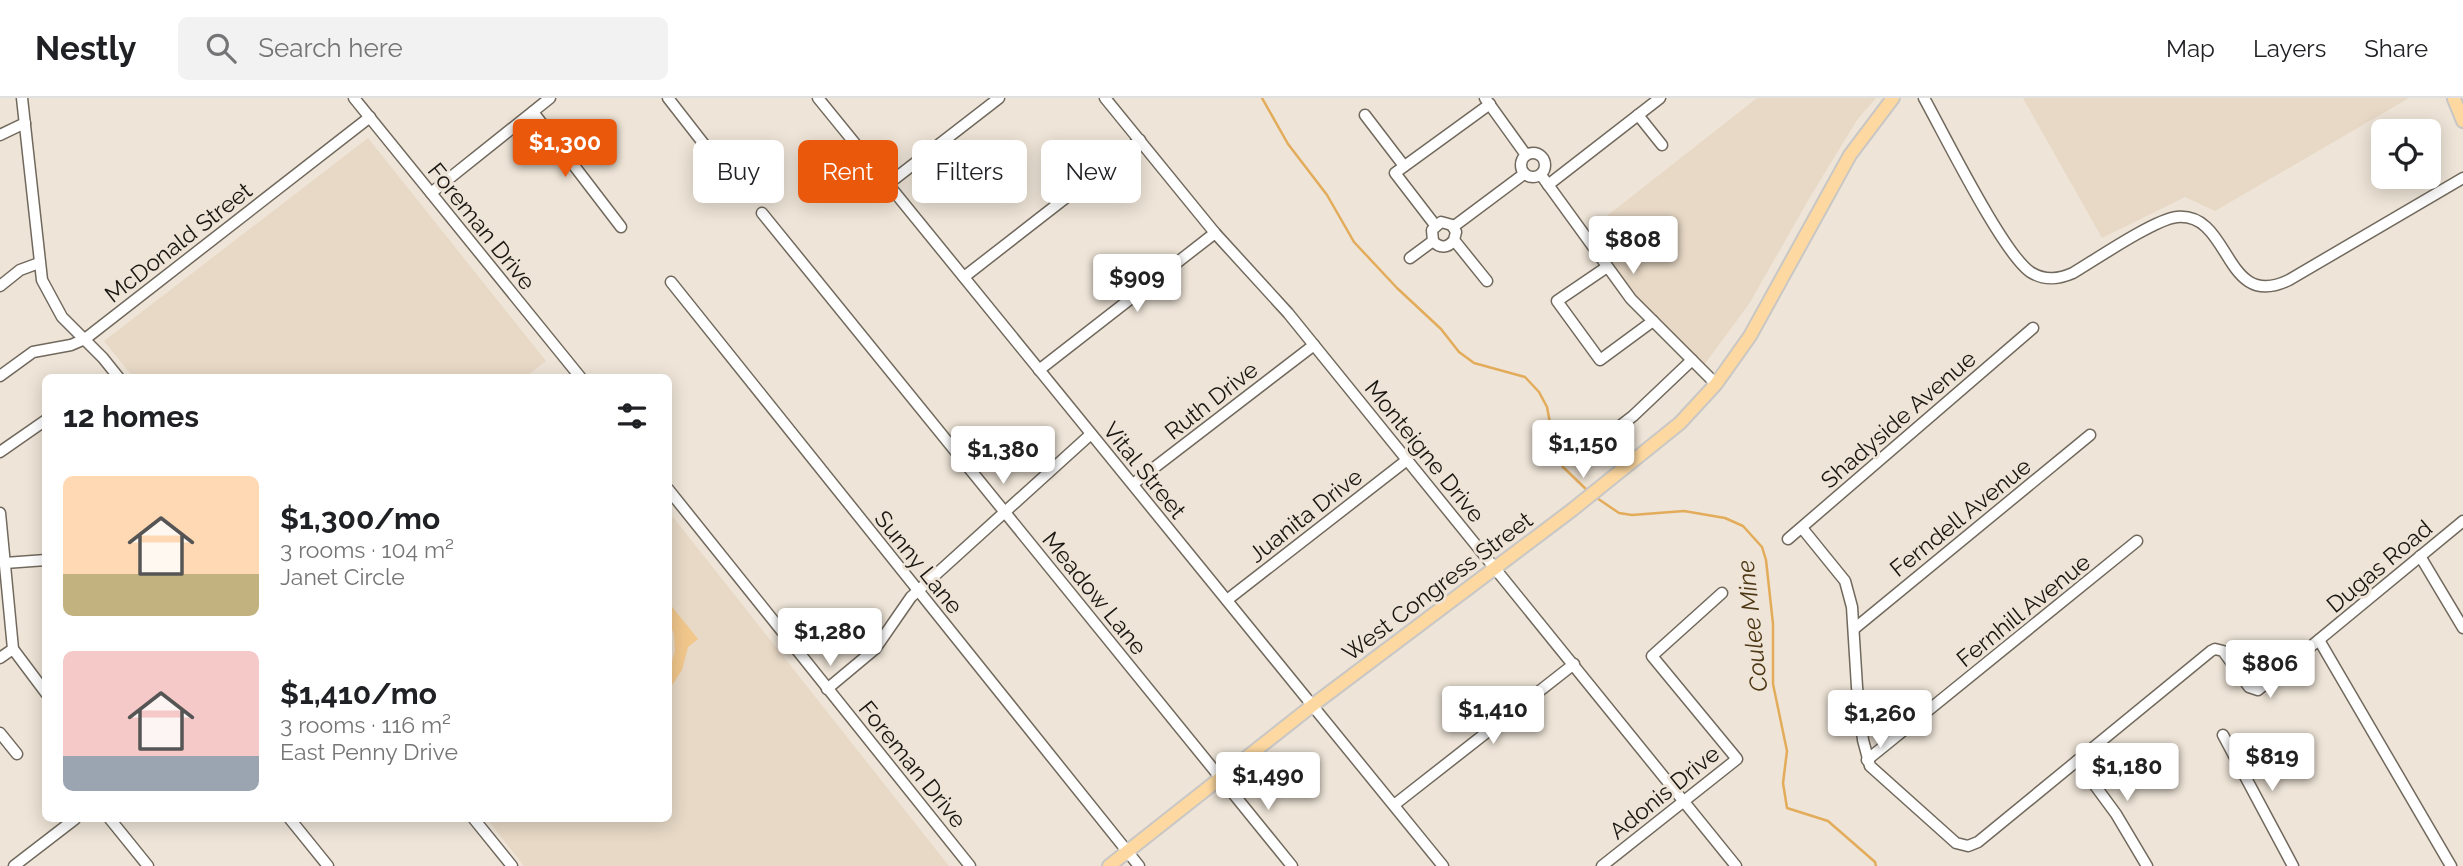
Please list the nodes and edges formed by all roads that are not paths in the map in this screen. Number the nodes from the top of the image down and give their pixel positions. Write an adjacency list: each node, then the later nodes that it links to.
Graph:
1 (22, 98): 19 (street)
2 (354, 98): 17 (street, Foreman Drive)
3 (550, 98): 13 (street)
4 (668, 98): 21 (street)
5 (818, 98): 22 (street, Vital Street)
6 (999, 98): 30 (street)
7 (1105, 98): 23 (street, Monteigne Drive)
8 (1660, 98): 15 (street)
9 (1893, 98): 59 (main road, West Congress Street)
10 (1924, 98): 31 (street)
11 (2454, 99): 14 (main road); 18 (main road)
12 (1488, 101): 26 (street); 27 (street)
13 (533, 112): 33 (street); 39 (street)
14 (2463, 113)
15 (1639, 115): 25 (street); 32 (street)
16 (1364, 116): 27 (street)
17 (369, 117): 33 (street, Foreman Drive); 52 (street, McDonald Street)
18 (2463, 121)
19 (25, 124): 20 (street); 44 (street)
20 (0, 135)
21 (701, 140)
22 (852, 140)
23 (1139, 140)
24 (1141, 142): 40 (street, Monteigne Drive)
25 (1662, 145)
26 (1526, 155): 28 (street); 29 (street)
27 (1404, 166): 37 (street)
28 (1524, 174): 29 (street); 38 (street)
29 (1541, 175): 32 (street)
30 (898, 176)
31 (2463, 178)
32 (1548, 185): 45 (street)
33 (431, 194): 57 (street, Foreman Drive)
34 (898, 196): 46 (street, Vital Street)
35 (1060, 203): 46 (street)
36 (762, 213): 68 (street, Meadow Lane)
37 (1435, 225): 38 (street); 42 (street)
38 (1453, 226): 41 (street)
39 (621, 227)
40 (1215, 233): 53 (street, Monteigne Drive); 55 (street)
41 (1454, 240): 42 (street); 47 (street)
42 (1433, 241): 43 (street)
43 (1410, 258)
44 (39, 263): 49 (street); 52 (street)
45 (1607, 267): 50 (street); 50 (street)
46 (964, 277): 55 (street, Vital Street)
47 (1487, 281)
48 (671, 282): 78 (street, Sunny Lane)
49 (0, 286)
50 (1653, 321): 54 (street)
51 (2033, 328): 71 (street, Shadyside Avenue)
52 (85, 339): 56 (street); 58 (street, McDonald Street)
53 (1314, 345): 65 (street, Monteigne Drive); 66 (street, Ruth Drive)
54 (1692, 360): 59 (street); 63 (street)
55 (1040, 370): 61 (street, Vital Street)
56 (116, 374)
57 (577, 374)
58 (0, 376)
59 (1716, 384): 77 (main road, West Congress Street)
60 (42, 423): 64 (street)
61 (1091, 434): 66 (street, Vital Street); 68 (street)
62 (2090, 435): 82 (street, Ferndell Avenue)
63 (1594, 446)
64 (0, 452)
65 (1407, 460): 77 (street, Monteigne Drive); 80 (street, Juanita Drive)
66 (1133, 484): 80 (street, Vital Street)
67 (672, 494): 88 (street, Foreman Drive)
68 (1004, 512): 78 (street); 95 (street, Meadow Lane)
69 (0, 513): 76 (street)
70 (2463, 521): 74 (street, Dugas Road)
71 (1802, 528): 72 (street, Shadyside Avenue); 82 (street)
72 (1788, 539)
73 (2137, 541): 93 (street, Fernhill Avenue)
74 (2420, 556): 81 (street); 83 (street, Dugas Road)
75 (42, 560): 76 (street)
76 (5, 563): 84 (street)
77 (1496, 569): 86 (street, Monteigne Drive); 89 (main road, West Congress Street)
78 (918, 591): 88 (street); 102 (street, Sunny Lane)
79 (1722, 593): 96 (street, Adonis Drive)
80 (1227, 600): 89 (street, Vital Street)
81 (2463, 628)
82 (1854, 629): 93 (street)
83 (2319, 640): 94 (street, Dugas Road); 116 (street)
84 (13, 649): 85 (street); 87 (street)
85 (0, 658)
86 (1574, 664): 96 (street, Monteigne Drive); 97 (street)
87 (42, 688)
88 (827, 689): 107 (street, Foreman Drive)
89 (1313, 705): 95 (main road, West Congress Street); 97 (street, Vital Street)
90 (0, 733): 92 (street)
91 (2223, 735): 115 (street)
92 (17, 754)
93 (1867, 760): 94 (street)
94 (2077, 761): 114 (street)
95 (1221, 778): 102 (main road, West Congress Street); 110 (street, Meadow Lane)
96 (1684, 802): 112 (street, Adonis Drive); 113 (street, Monteigne Drive)
97 (1394, 805): 111 (street, Vital Street)
98 (71, 822): 103 (street)
99 (112, 822): 104 (street)
100 (292, 822): 105 (street)
101 (476, 822): 106 (street)
102 (1127, 851): 108 (main road, West Congress Street); 109 (street, Sunny Lane)
103 (15, 866)
104 (148, 866)
105 (328, 866)
106 (512, 866)
107 (970, 866)
108 (1109, 866)
109 (1139, 866)
110 (1292, 866)
111 (1443, 866)
112 (1602, 866)
113 (1736, 866)
114 (2147, 866)
115 (2293, 866)
116 (2451, 866)

